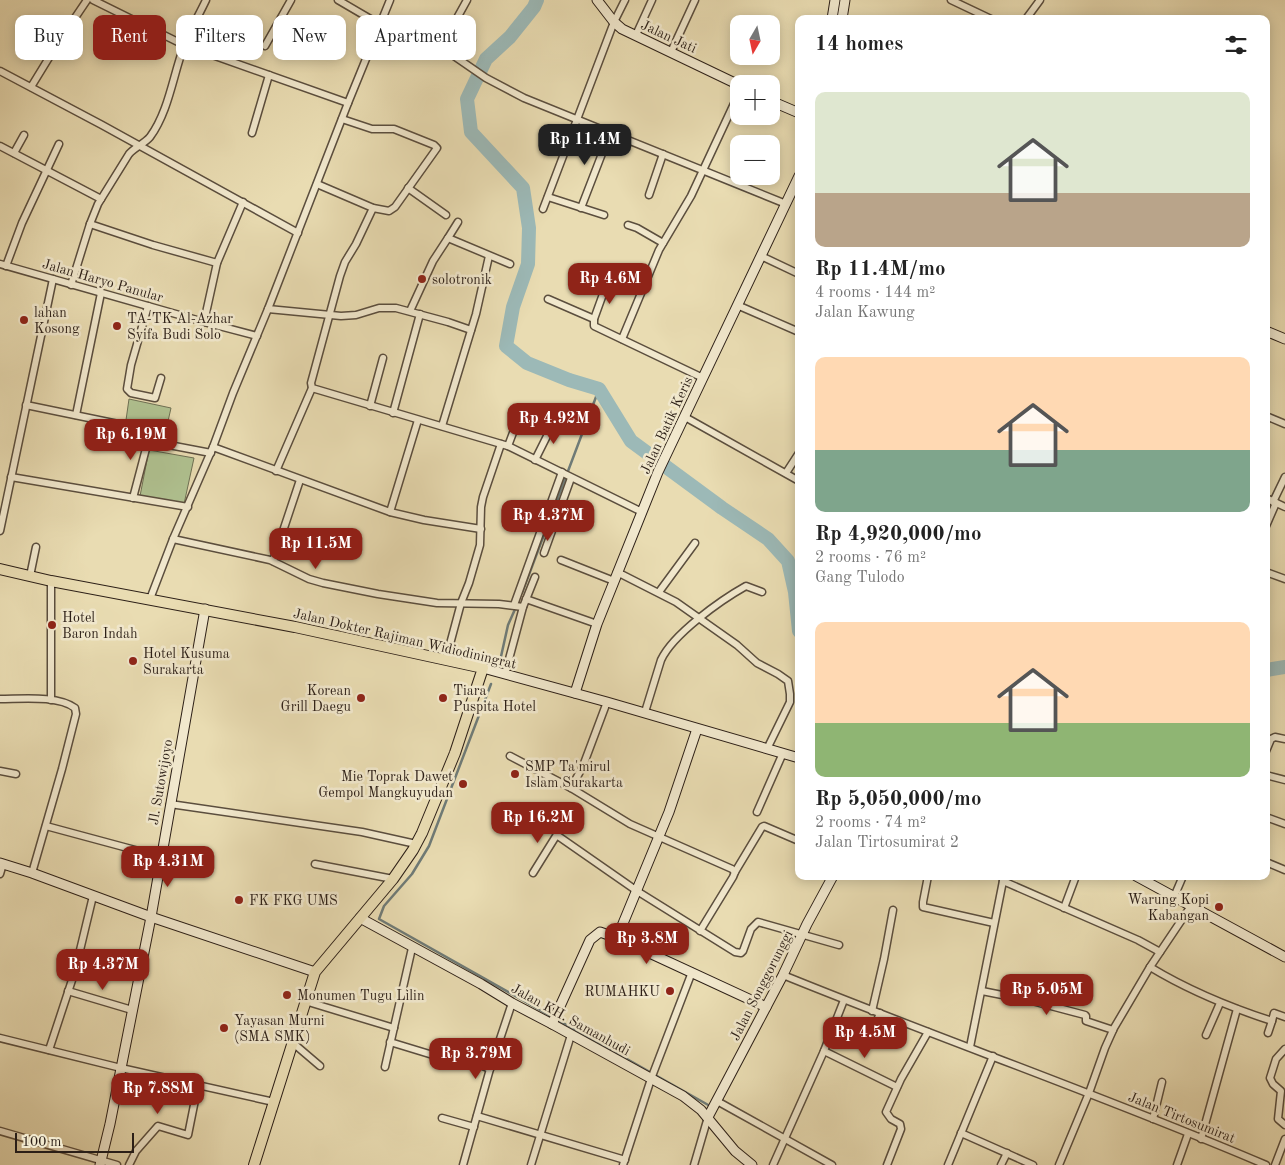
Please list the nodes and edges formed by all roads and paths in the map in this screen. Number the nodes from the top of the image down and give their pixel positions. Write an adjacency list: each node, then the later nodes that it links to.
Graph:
1 (87, 0): 34 (street)
2 (93, 0): 24 (street)
3 (206, 0): 15 (street)
4 (290, 0): 25 (street)
5 (338, 0): 16 (street)
6 (390, 0): 17 (street)
7 (466, 0): 18 (street)
8 (597, 0): 22 (main road, Jalan Jati)
9 (625, 0): 22 (street)
10 (652, 0): 23 (street)
11 (695, 0): 26 (street)
12 (951, 0): 20 (street)
13 (1040, 0): 21 (street)
14 (839, 3): 19 (main road)
15 (199, 15)
16 (365, 15)
17 (383, 15)
18 (458, 15)
19 (834, 15)
20 (983, 15)
21 (1029, 15)
22 (614, 22): 23 (main road, Jalan Jati); 40 (street)
23 (636, 35): 26 (main road, Jalan Jati)
24 (176, 41)
25 (265, 46)
26 (672, 52): 33 (main road, Jalan Jati)
27 (179, 60): 45 (street)
28 (226, 60): 32 (street)
29 (365, 60): 35 (street)
30 (459, 60): 40 (street)
31 (0, 71): 34 (street)
32 (269, 75): 35 (street); 41 (street)
33 (730, 81)
34 (31, 87): 45 (street)
35 (348, 103): 39 (street)
36 (780, 104): 37 (main road)
37 (795, 110)
38 (730, 112): 50 (street)
39 (342, 119): 51 (street); 53 (street)
40 (576, 119): 42 (street); 55 (street)
41 (252, 133)
42 (610, 133): 48 (street); 60 (street)
43 (24, 135): 47 (street)
44 (59, 144): 49 (street)
45 (139, 145): 56 (street); 57 (street)
46 (0, 146): 47 (street)
47 (14, 154): 49 (street)
48 (663, 154): 50 (street); 54 (street)
49 (46, 170): 56 (street); 74 (street)
50 (703, 171): 58 (street); 69 (street)
51 (317, 184): 59 (street); 67 (street)
52 (795, 185): 58 (main road, Jalan Batik Keris)
53 (408, 188): 59 (street); 62 (street)
54 (650, 195)
55 (548, 197): 60 (street); 61 (street)
56 (101, 199): 65 (street)
57 (242, 202): 67 (street); 72 (street)
58 (786, 204): 71 (main road, Jalan Batik Keris)
59 (373, 208): 86 (street)
60 (581, 208): 63 (street)
61 (543, 209)
62 (446, 214)
63 (604, 215)
64 (458, 222): 68 (street)
65 (90, 224): 72 (street); 78 (street)
66 (628, 225): 69 (street)
67 (298, 233): 83 (street)
68 (448, 238): 70 (street); 84 (street)
69 (664, 242): 93 (street)
70 (489, 256): 73 (street); 89 (street)
71 (761, 256): 75 (street); 81 (main road, Jalan Batik Keris)
72 (217, 263): 88 (street)
73 (510, 264)
74 (3, 265): 76 (street, Jalan Haryo Panular)
75 (795, 272)
76 (53, 279): 78 (street, Jalan Haryo Panular); 99 (street)
77 (607, 283): 87 (street)
78 (71, 285): 79 (street, Jalan Haryo Panular)
79 (101, 293): 82 (street, Jalan Haryo Panular); 103 (street)
80 (548, 298): 87 (street)
81 (737, 305): 90 (street); 97 (main road, Jalan Batik Keris)
82 (148, 306): 88 (street, Jalan Haryo Panular); 96 (street)
83 (268, 308): 86 (street); 92 (street)
84 (410, 311): 85 (street); 86 (street)
85 (420, 314): 89 (street); 102 (street)
86 (328, 315): 98 (street)
87 (594, 319): 93 (street)
88 (204, 322): 92 (street, Jalan Haryo Panular)
89 (471, 330): 110 (street)
90 (795, 330)
91 (1270, 333): 94 (main road)
92 (257, 336): 113 (street)
93 (622, 339): 97 (street)
94 (1285, 339)
95 (383, 358): 100 (street)
96 (162, 378)
97 (702, 378): 104 (main road, Jalan Batik Keris)
98 (312, 388): 100 (street); 116 (street)
99 (26, 405): 103 (street); 119 (street)
100 (370, 406): 102 (street)
101 (522, 409): 112 (street)
102 (393, 413): 106 (street)
103 (76, 415): 109 (street)
104 (685, 417): 117 (street); 130 (main road, Jalan Batik Keris)
105 (1270, 418): 108 (street)
106 (418, 420): 110 (street); 129 (street)
107 (554, 422): 115 (street)
108 (1285, 424)
109 (123, 425)
110 (442, 426): 111 (street)
111 (501, 444): 112 (street); 132 (street)
112 (508, 446): 115 (street)
113 (212, 450): 116 (street); 123 (street); 128 (street)
114 (795, 459): 117 (street)
115 (535, 460): 118 (street)
116 (276, 471): 122 (street)
117 (786, 473): 121 (street)
118 (566, 475): 130 (street); 137 (street); 153 (street)
119 (11, 477): 123 (street); 126 (street)
120 (1285, 477): 125 (street)
121 (795, 479)
122 (300, 480): 129 (street); 139 (street)
123 (134, 498): 128 (street)
124 (1270, 500): 125 (street)
125 (1275, 502): 127 (street); 131 (street)
126 (3, 504): 133 (street)
127 (1285, 507)
128 (188, 508): 134 (street)
129 (390, 512): 132 (street)
130 (642, 512): 141 (main road, Jalan Batik Keris)
131 (1270, 515)
132 (481, 530): 152 (street)
133 (0, 531)
134 (173, 539): 139 (street); 150 (street)
135 (695, 543): 148 (street)
136 (36, 546): 143 (street)
137 (544, 553)
138 (561, 560): 147 (street)
139 (273, 561): 152 (street)
140 (0, 569): 143 (main road, Jalan Dokter Rajiman Widiodiningrat)
141 (617, 572): 147 (main road, Jalan Batik Keris); 148 (street)
142 (1270, 573): 145 (street)
143 (30, 576): 146 (main road, Jalan Dokter Rajiman Widiodiningrat)
144 (535, 577): 151 (street)
145 (1285, 579)
146 (51, 581): 150 (main road, Jalan Dokter Rajiman Widiodiningrat); 162 (street)
147 (614, 581): 156 (main road, Jalan Batik Keris)
148 (659, 592): 155 (street)
149 (762, 592): 155 (street)
150 (150, 599): 154 (main road, Jalan Dokter Rajiman Widiodiningrat)
151 (526, 599): 153 (street); 156 (street)
152 (461, 603): 153 (street); 157 (street)
153 (518, 606): 159 (street)
154 (204, 609): 157 (main road, Jalan Dokter Rajiman Widiodiningrat); 177 (main road, Jl. Sutowijoyo)
155 (700, 620): 164 (street); 168 (street)
156 (597, 624): 160 (main road, Jalan Batik Keris)
157 (446, 659): 158 (main road, Jalan Dokter Rajiman Widiodiningrat)
158 (483, 668): 159 (main road, Jalan Dokter Rajiman Widiodiningrat); 184 (main road)
159 (505, 674): 160 (main road, Jalan Dokter Rajiman Widiodiningrat)
160 (575, 693): 163 (main road, Jalan Dokter Rajiman Widiodiningrat)
161 (0, 699): 162 (street)
162 (51, 700): 181 (street)
163 (607, 702): 164 (main road, Jalan Dokter Rajiman Widiodiningrat); 176 (street)
164 (645, 712): 165 (main road, Jalan Dokter Rajiman Widiodiningrat)
165 (697, 729): 168 (main road, Jalan Dokter Rajiman Widiodiningrat); 182 (main road)
166 (1285, 739): 167 (street)
167 (1270, 741)
168 (767, 748): 169 (main road, Jalan Dokter Rajiman Widiodiningrat)
169 (783, 754): 171 (main road, Jalan Dokter Rajiman Widiodiningrat); 178 (street)
170 (510, 756): 176 (street)
171 (795, 757)
172 (0, 771): 173 (street)
173 (16, 774)
174 (1270, 775): 175 (street)
175 (1285, 780)
176 (571, 788): 182 (street)
177 (170, 804): 184 (street); 185 (main road, Jl. Sutowijoyo)
178 (757, 812)
179 (1270, 818): 180 (street)
180 (1285, 824)
181 (46, 826): 185 (street); 191 (street)
182 (659, 836): 190 (street); 202 (main road)
183 (795, 839): 190 (street)
184 (416, 844): 194 (main road)
185 (161, 857): 208 (main road, Jl. Sutowijoyo)
186 (2, 864): 191 (main road); 193 (street)
187 (315, 864): 194 (street)
188 (1270, 864): 189 (street)
189 (1285, 870)
190 (735, 872): 211 (street)
191 (32, 873): 203 (main road)
192 (533, 873): 202 (street)
193 (0, 874)
194 (393, 879): 209 (main road)
195 (831, 880): 212 (main road, Jalan Songgorunggi)
196 (927, 880): 210 (street)
197 (1004, 880): 210 (street)
198 (1006, 880): 206 (street)
199 (1074, 880): 206 (street)
200 (1143, 880): 204 (main road)
201 (1181, 880): 204 (street)
202 (637, 891): 211 (street); 213 (main road)
203 (94, 896): 208 (main road); 222 (street)
204 (1174, 897): 205 (main road)
205 (1191, 906): 216 (street); 217 (main road)
206 (1064, 908): 216 (street)
207 (892, 910): 231 (street)
208 (151, 917): 219 (main road); 230 (main road, Jl. Sutowijoyo)
209 (360, 918): 215 (main road, Jalan KH. Samanhudi); 219 (main road)
210 (994, 923): 223 (street)
211 (700, 931): 212 (street)
212 (802, 934): 214 (street); 221 (main road, Jalan Songgorunggi)
213 (617, 938): 220 (main road); 235 (main road)
214 (839, 945)
215 (412, 948): 226 (main road, Jalan KH. Samanhudi); 236 (street)
216 (1160, 952): 218 (street)
217 (1285, 957)
218 (1150, 967): 227 (street); 237 (street)
219 (315, 972): 225 (main road)
220 (692, 972): 228 (main road); 255 (street)
221 (783, 975): 224 (street, Jalan Tirtosumirat); 228 (main road, Jalan Songgorunggi)
222 (68, 991): 230 (street); 248 (street)
223 (982, 991): 237 (street); 246 (street)
224 (844, 1000): 231 (street, Jalan Tirtosumirat); 249 (street)
225 (305, 1001): 236 (street); 245 (main road)
226 (512, 1003): 235 (main road, Jalan KH. Samanhudi); 254 (street)
227 (1220, 1003): 229 (street); 241 (street)
228 (766, 1006): 261 (main road, Jalan Songgorunggi)
229 (1237, 1009): 234 (street); 272 (street)
230 (132, 1010): 253 (main road, Jl. Sutowijoyo)
231 (872, 1010): 232 (street, Jalan Tirtosumirat)
232 (880, 1013): 238 (street, Jalan Tirtosumirat); 243 (street)
233 (1285, 1017): 234 (street)
234 (1272, 1021): 239 (street)
235 (553, 1022): 240 (main road, Jalan KH. Samanhudi)
236 (394, 1028): 244 (street)
237 (1113, 1030): 259 (street)
238 (928, 1032): 246 (street, Jalan Tirtosumirat); 258 (street)
239 (1268, 1033)
240 (571, 1035): 255 (main road, Jalan KH. Samanhudi); 269 (street)
241 (1206, 1035)
242 (0, 1038): 248 (street)
243 (870, 1038)
244 (390, 1042): 252 (street); 254 (street)
245 (293, 1043): 251 (street); 260 (main road)
246 (970, 1047): 250 (street, Jalan Tirtosumirat)
247 (1285, 1049): 265 (street)
248 (49, 1050): 253 (street)
249 (824, 1051): 258 (street); 271 (street)
250 (993, 1056): 259 (street, Jalan Tirtosumirat); 268 (street)
251 (320, 1066)
252 (385, 1067)
253 (121, 1068): 257 (street); 275 (main road, Jl. Sutowijoyo)
254 (490, 1069): 262 (street)
255 (653, 1075): 261 (main road, Jalan KH. Samanhudi); 276 (street)
256 (1162, 1082): 264 (street)
257 (198, 1085): 260 (street); 279 (street)
258 (896, 1087): 286 (street)
259 (1089, 1093): 264 (street, Jalan Tirtosumirat); 290 (street)
260 (274, 1102): 280 (main road)
261 (713, 1109): 271 (street); 277 (main road, Jalan KH. Samanhudi); 283 (street)
262 (477, 1116): 266 (street); 269 (street)
263 (442, 1118): 266 (street)
264 (1153, 1119): 270 (street, Jalan Tirtosumirat)
265 (1285, 1125)
266 (474, 1127): 281 (street)
267 (0, 1131): 275 (street)
268 (961, 1133): 274 (street); 287 (street)
269 (540, 1134): 276 (street); 282 (street)
270 (1188, 1134): 272 (street, Jalan Tirtosumirat); 291 (street)
271 (785, 1138): 284 (street); 285 (street)
272 (1201, 1139): 292 (street, Jalan Tirtosumirat)
273 (1285, 1139): 293 (street)
274 (1007, 1153): 288 (street); 289 (street)
275 (101, 1162): 278 (street)
276 (624, 1163)
277 (747, 1164)
278 (117, 1165)
279 (129, 1165)
280 (254, 1165)
281 (463, 1165)
282 (531, 1165)
283 (694, 1165)
284 (773, 1165)
285 (832, 1165)
286 (887, 1165)
287 (948, 1165)
288 (1001, 1165)
289 (1034, 1165)
290 (1059, 1165)
291 (1176, 1165)
292 (1266, 1165)
293 (1275, 1165)

